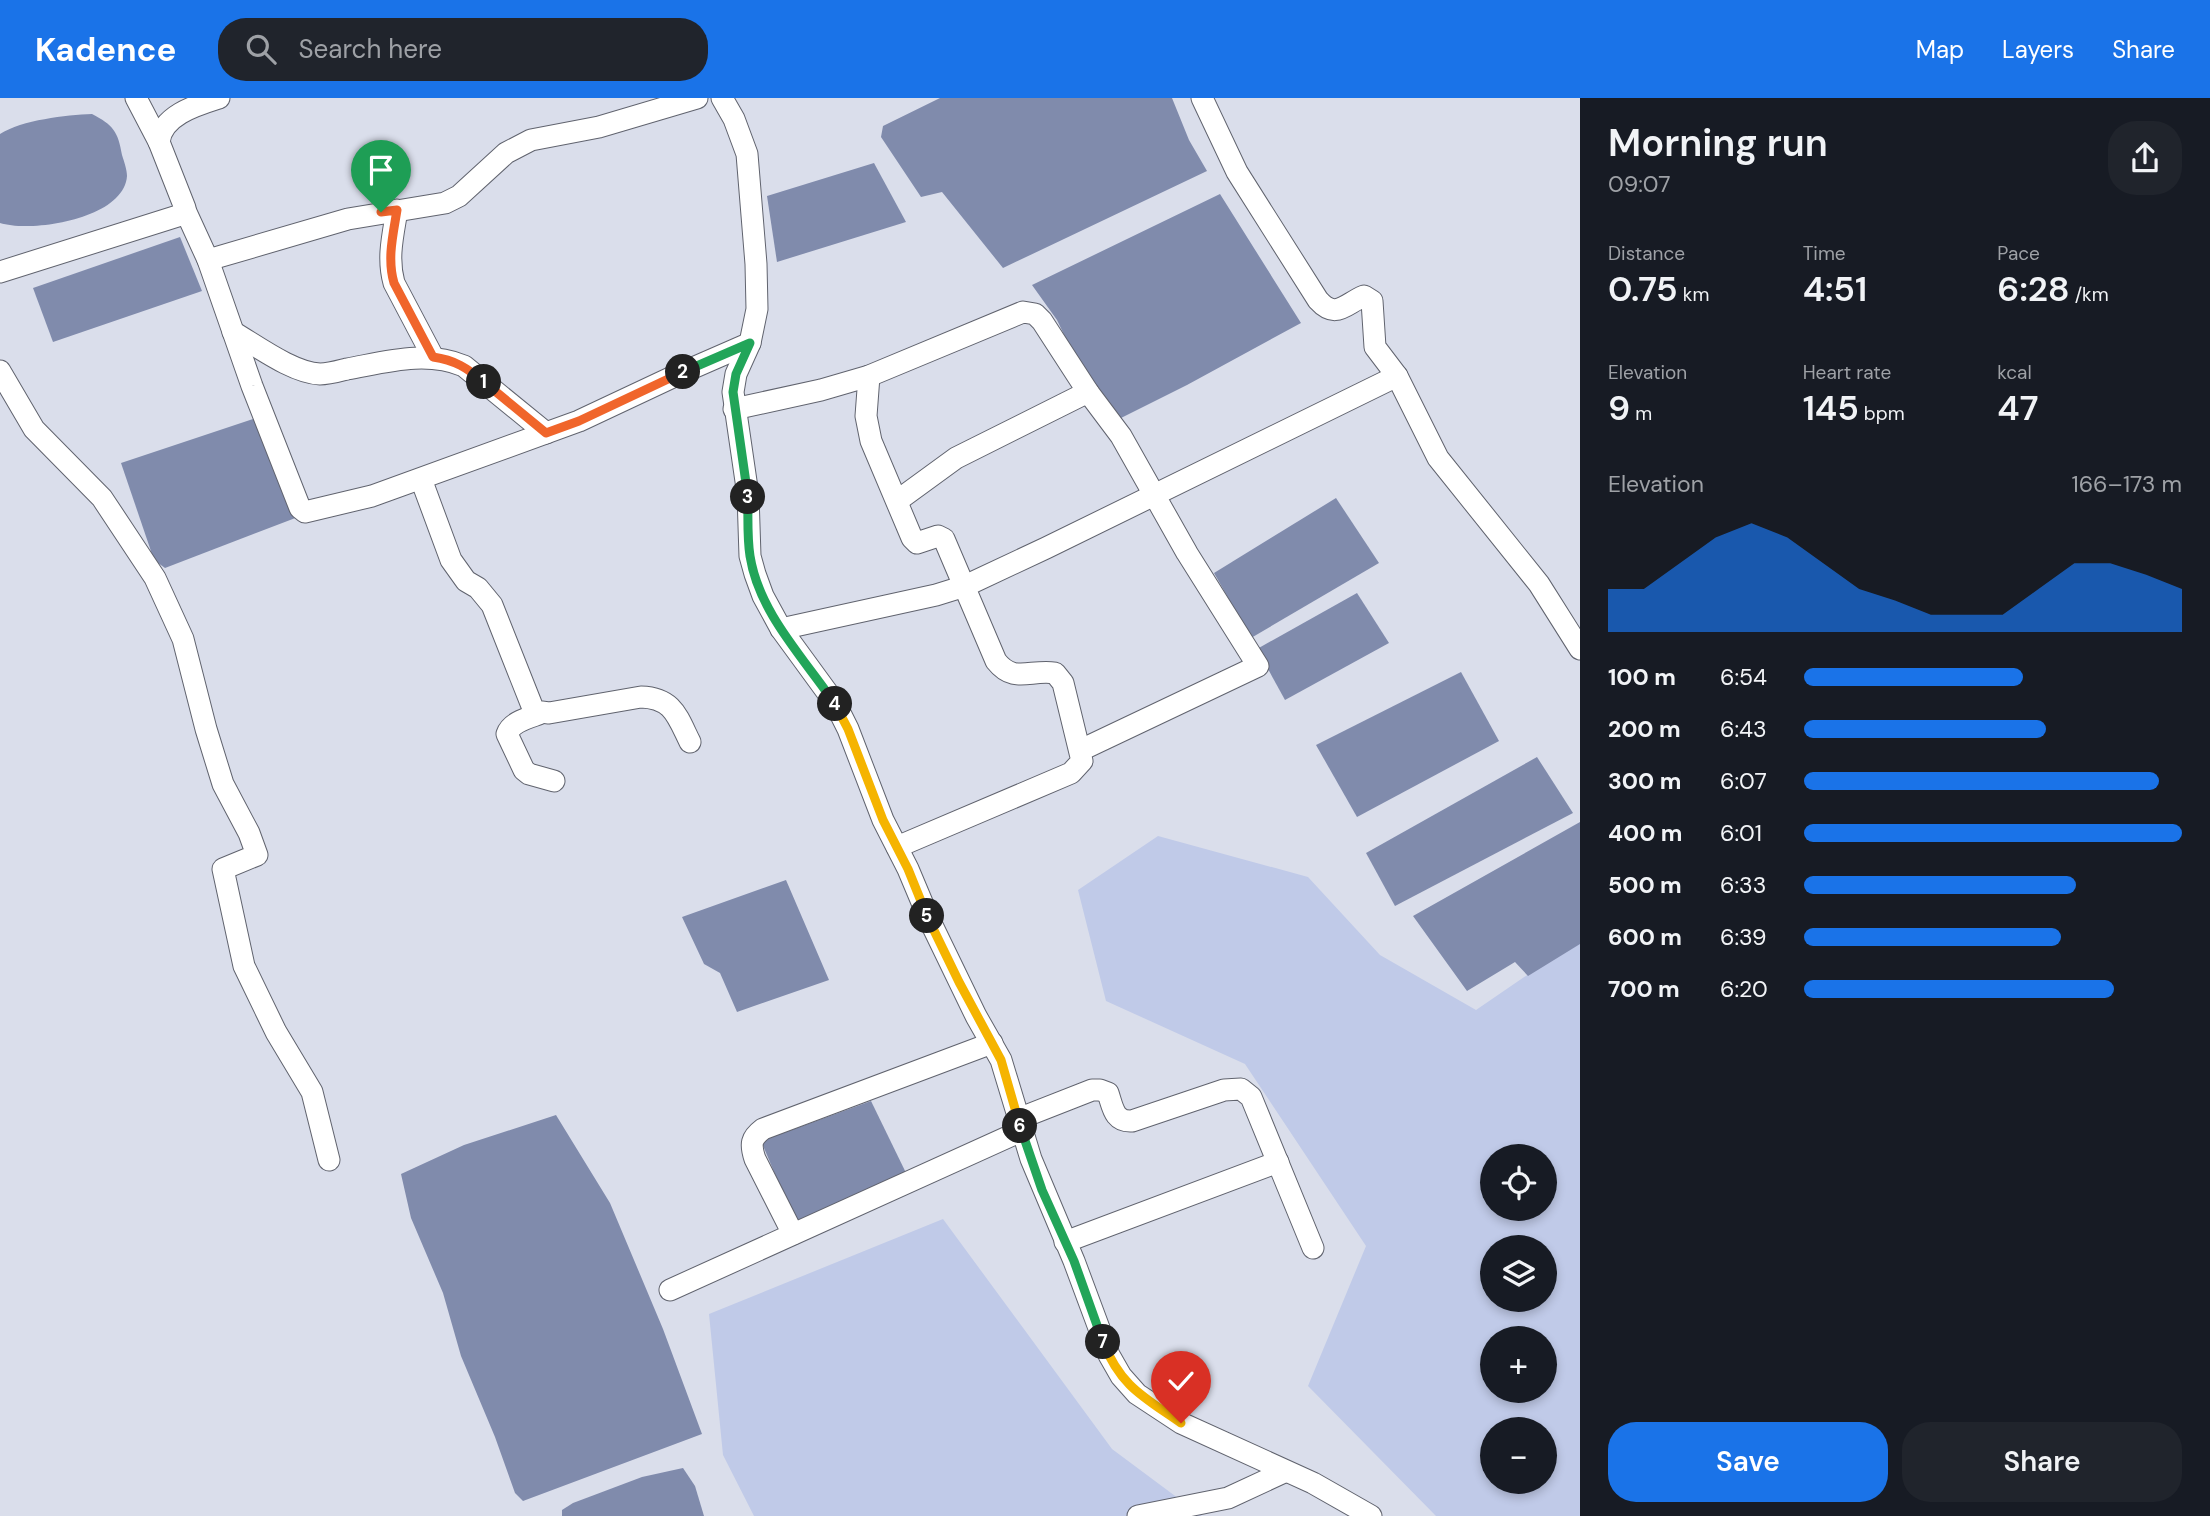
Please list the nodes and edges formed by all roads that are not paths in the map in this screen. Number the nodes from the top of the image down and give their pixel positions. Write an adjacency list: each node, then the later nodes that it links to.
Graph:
1 (136, 98): 6 (street)
2 (219, 98): 6 (street)
3 (697, 98): 7 (street)
4 (722, 98): 12 (street)
5 (1202, 98): 16 (street)
6 (159, 142): 8 (street)
7 (397, 210): 9 (street); 13 (street)
8 (186, 212): 9 (street); 10 (street)
9 (208, 260): 11 (street)
10 (0, 272)
11 (233, 332): 13 (street); 20 (street)
12 (750, 343): 18 (street); 19 (street)
13 (433, 357): 19 (street)
14 (0, 371): 33 (street)
15 (869, 376): 17 (street); 18 (street); 22 (street)
16 (1397, 376): 21 (street); 25 (street)
17 (1088, 392): 21 (street); 22 (street)
18 (734, 409): 24 (street)
19 (546, 433): 20 (street)
20 (421, 479): 26 (street)
21 (1153, 496): 23 (street); 28 (street)
22 (897, 501): 23 (street)
23 (965, 586): 24 (street); 28 (street)
24 (781, 629): 30 (street)
25 (1580, 649)
26 (539, 713): 27 (street); 29 (street)
27 (690, 742)
28 (1081, 750): 30 (street)
29 (554, 781)
30 (897, 847): 31 (street)
31 (992, 1043): 32 (street); 35 (street)
32 (1019, 1125): 34 (street); 35 (street); 36 (street)
33 (329, 1160)
34 (1278, 1162): 36 (street); 37 (street)
35 (793, 1234): 38 (street)
36 (1065, 1242): 39 (street)
37 (1313, 1248)
38 (670, 1290)
39 (1284, 1472): 40 (street); 41 (street)
40 (1138, 1516)
41 (1371, 1516)

